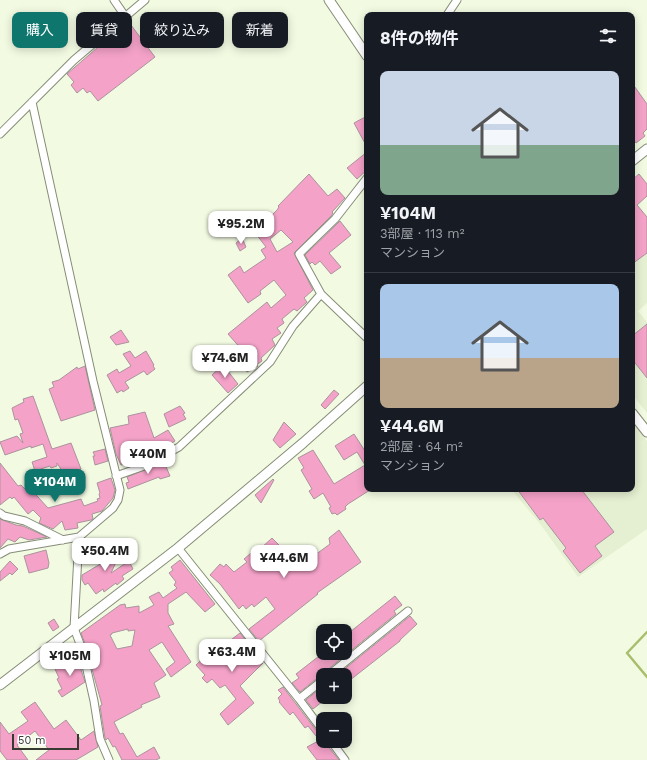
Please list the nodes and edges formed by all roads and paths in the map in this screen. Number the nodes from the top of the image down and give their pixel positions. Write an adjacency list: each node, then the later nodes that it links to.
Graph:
1 (114, 0): 5 (street)
2 (145, 0): 6 (street)
3 (329, 0): 9 (street)
4 (457, 0): 7 (street)
5 (122, 12)
6 (130, 12)
7 (449, 12)
8 (88, 48): 10 (street)
9 (364, 52)
10 (32, 102): 11 (street); 20 (street)
11 (0, 134)
12 (647, 149): 13 (street)
13 (635, 159)
14 (364, 182): 15 (street)
15 (321, 294): 16 (street); 20 (street)
16 (364, 335)
17 (364, 389): 24 (street)
18 (635, 417): 19 (street)
19 (647, 432)
20 (116, 476): 22 (street)
21 (0, 513): 23 (street)
22 (79, 537): 23 (street); 27 (street)
23 (63, 540): 25 (street)
24 (178, 548): 27 (street); 31 (street)
25 (0, 554)
26 (408, 611): 28 (street)
27 (74, 628): 29 (street); 34 (street)
28 (338, 668)
29 (0, 685)
30 (316, 686): 31 (street)
31 (299, 699): 32 (street)
32 (316, 722)
33 (336, 748): 35 (street)
34 (109, 760)
35 (345, 760)

